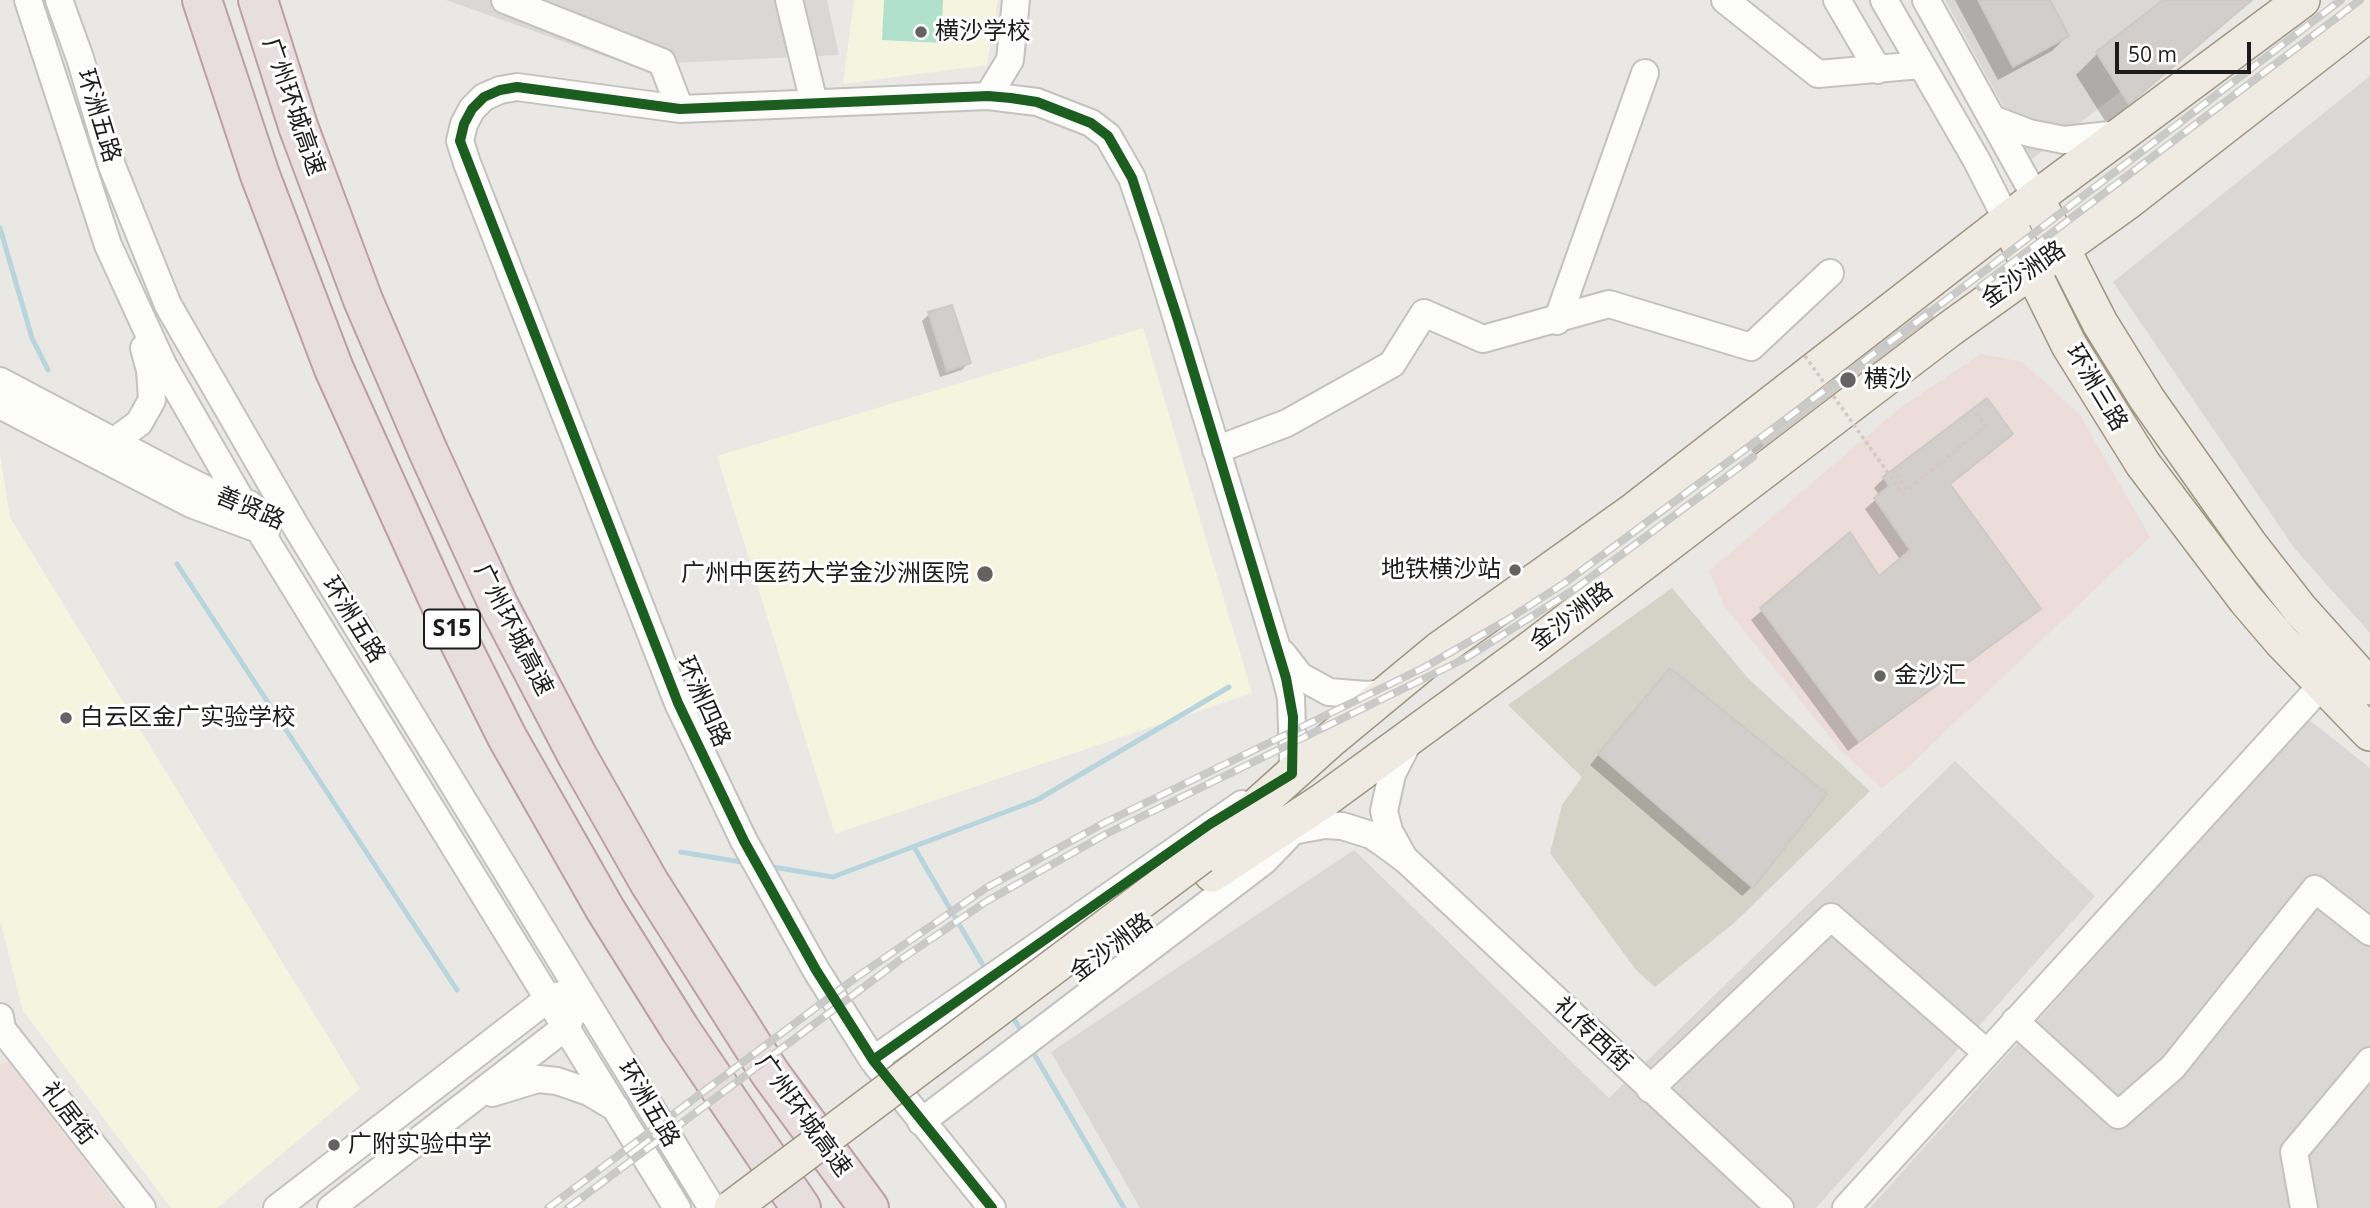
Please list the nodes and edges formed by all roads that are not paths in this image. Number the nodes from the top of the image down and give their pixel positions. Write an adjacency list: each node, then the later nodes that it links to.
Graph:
1 (28, 0): 27 (street, 环洲五路)
2 (58, 0): 34 (street, 环洲五路)
3 (202, 0): 67 (highway, 广州环城高速 / S15)
4 (258, 0): 68 (highway, 广州环城高速 / S15)
5 (505, 0): 19 (street)
6 (789, 0): 18 (street)
7 (1016, 0): 17 (street)
8 (1725, 0): 15 (street)
9 (1837, 0): 15 (street)
10 (1884, 0): 14 (street, 环洲三路)
11 (1926, 0): 20 (street, 环洲三路)
12 (2302, 0): 21 (main road, 金沙洲路)
13 (2370, 13): 24 (main road, 金沙洲路)
14 (1922, 65): 15 (street); 23 (street, 环洲三路)
15 (1878, 69)
16 (1645, 73): 28 (street)
17 (988, 96): 18 (street, 环洲四路); 32 (street, 环洲四路)
18 (814, 103): 19 (street, 环洲四路)
19 (680, 109): 53 (street, 环洲四路)
20 (1995, 121): 21 (street); 22 (street, 环洲三路)
21 (2121, 134): 22 (main road, 金沙洲路)
22 (2036, 198): 23 (main road, 金沙洲路); 24 (main road, 环洲三路)
23 (2008, 222): 25 (main road, 环洲三路); 39 (main road, 金沙洲路)
24 (2062, 248): 25 (main road, 金沙洲路); 38 (main road, 环洲三路)
25 (2030, 270): 37 (main road, 环洲三路); 41 (main road, 金沙洲路)
26 (1830, 273): 28 (street)
27 (126, 290): 31 (street); 33 (street, 环洲五路)
28 (1557, 321): 32 (street)
29 (0, 380): 31 (street, 善贤路)
30 (0, 405): 35 (street, 善贤路)
31 (113, 442): 33 (street, 善贤路)
32 (1216, 450): 36 (street, 环洲四路)
33 (241, 500): 34 (street, 善贤路); 35 (street, 环洲五路)
34 (295, 525): 35 (street, 善贤路); 47 (street, 环洲五路)
35 (262, 533): 48 (street, 环洲五路)
36 (1276, 642): 39 (street); 42 (street, 环洲四路)
37 (2322, 685): 40 (main road, 环洲三路); 50 (street)
38 (2370, 687)
39 (1388, 692): 42 (main road, 金沙洲路)
40 (2370, 733)
41 (1412, 737): 43 (main road, 金沙洲路); 44 (street)
42 (1293, 774): 45 (main road, 金沙洲路); 53 (street)
43 (1281, 833): 44 (street); 45 (main road, 金沙洲路); 59 (street)
44 (1406, 860): 56 (street, 礼传西街)
45 (1206, 865): 65 (main road, 金沙洲路, bridge); 66 (main road, 金沙洲路)
46 (2370, 932): 50 (street)
47 (581, 991): 48 (street); 51 (street); 64 (street, 环洲五路)
48 (549, 998): 51 (street, 环洲五路); 55 (street)
49 (0, 1017): 60 (street, 礼居街)
50 (2015, 1021): 52 (street)
51 (567, 1026): 57 (street); 58 (street, 环洲五路)
52 (1987, 1053): 56 (street); 71 (street)
53 (873, 1060): 59 (street, 环洲四路)
54 (2370, 1061): 72 (street)
55 (442, 1083): 57 (street); 61 (street)
56 (1650, 1089): 70 (street, 礼传西街)
57 (461, 1108): 58 (street); 62 (street)
58 (617, 1109): 63 (street, 环洲五路)
59 (921, 1122): 69 (street, 环洲四路)
60 (142, 1208)
61 (277, 1208)
62 (331, 1208)
63 (677, 1208)
64 (712, 1208)
65 (732, 1208)
66 (765, 1208)
67 (802, 1208)
68 (869, 1208)
69 (992, 1208)
70 (1780, 1208)
71 (1846, 1208)
72 (2304, 1208)

